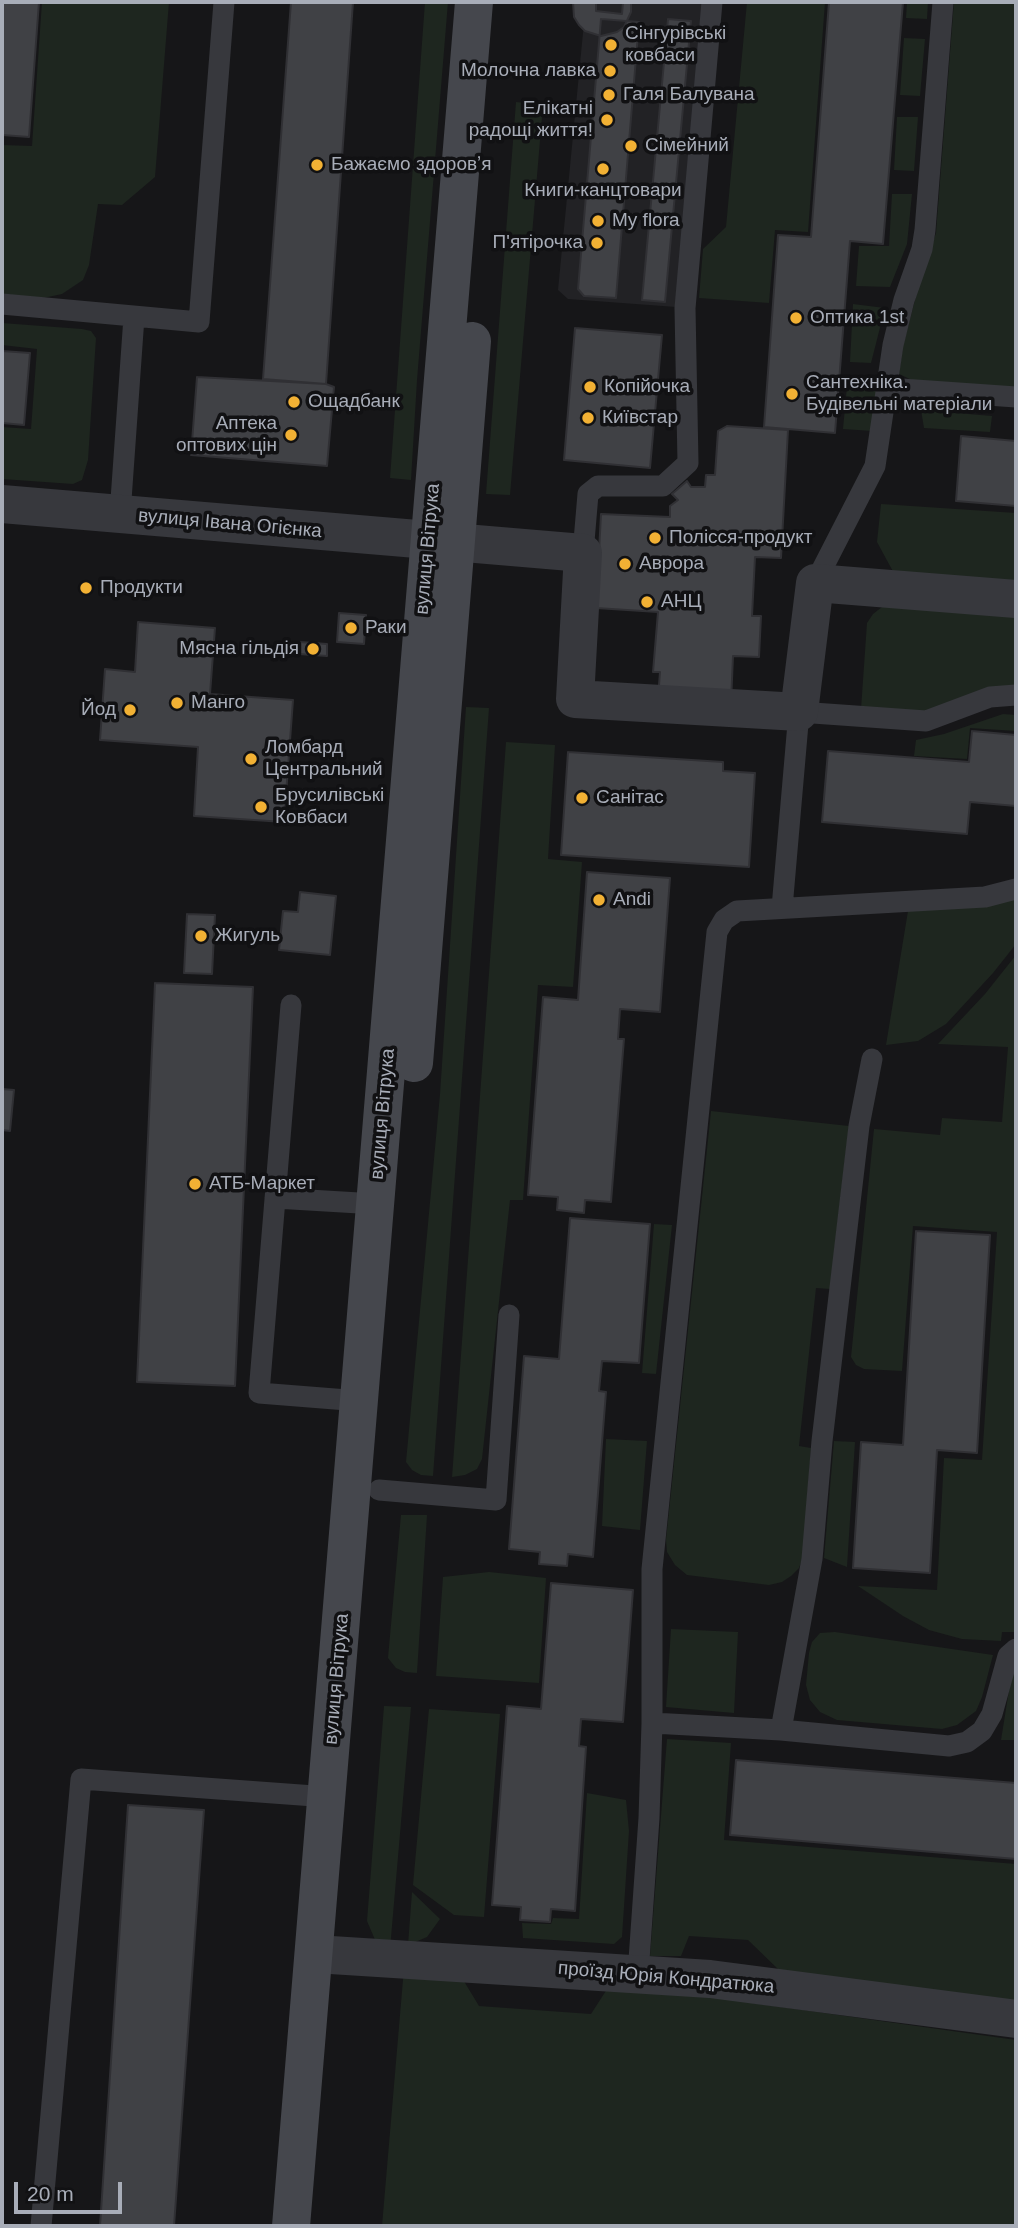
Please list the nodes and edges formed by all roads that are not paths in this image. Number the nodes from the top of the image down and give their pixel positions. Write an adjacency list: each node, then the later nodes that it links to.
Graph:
1 (224, 2): 7 (lane)
2 (474, 2): 12 (main road, вулиця Вітрука)
3 (497, 2): 12 (main road, вулиця Вітрука)
4 (712, 2): 13 (lane)
5 (943, 2): 8 (lane)
6 (2, 304): 7 (lane)
7 (134, 317): 11 (lane)
8 (887, 388): 9 (lane); 14 (lane)
9 (1016, 397)
10 (2, 504): 11 (street, вулиця Івана Огієнка)
11 (120, 514): 12 (street, вулиця Івана Огієнка)
12 (443, 542): 13 (street, вулиця Івана Огієнка); 23 (main road, вулиця Вітрука); 26 (main road, вулиця Вітрука)
13 (583, 552): 17 (street)
14 (815, 583): 15 (street); 17 (street)
15 (1016, 599)
16 (1016, 695): 17 (lane)
17 (799, 712): 19 (lane)
18 (1016, 889): 19 (lane)
19 (782, 908): 28 (lane)
20 (291, 1005): 22 (lane)
21 (872, 1059): 29 (lane)
22 (275, 1198): 23 (lane); 25 (lane)
23 (376, 1204): 25 (main road, вулиця Вітрука)
24 (509, 1315): 26 (lane)
25 (360, 1401): 30 (main road, вулиця Вітрука)
26 (379, 1490): 31 (main road, вулиця Вітрука)
27 (1016, 1649): 29 (lane)
28 (652, 1723): 29 (lane); 32 (lane)
29 (781, 1730)
30 (328, 1797): 31 (main road, вулиця Вітрука); 34 (lane)
31 (327, 1954): 32 (street, проїзд Юрія Кондратюка); 35 (main road, вулиця Вітрука); 36 (main road, вулиця Вітрука)
32 (638, 1974): 33 (street, проїзд Юрія Кондратюка)
33 (1016, 2019)
34 (41, 2226)
35 (291, 2226)
36 (317, 2226)

